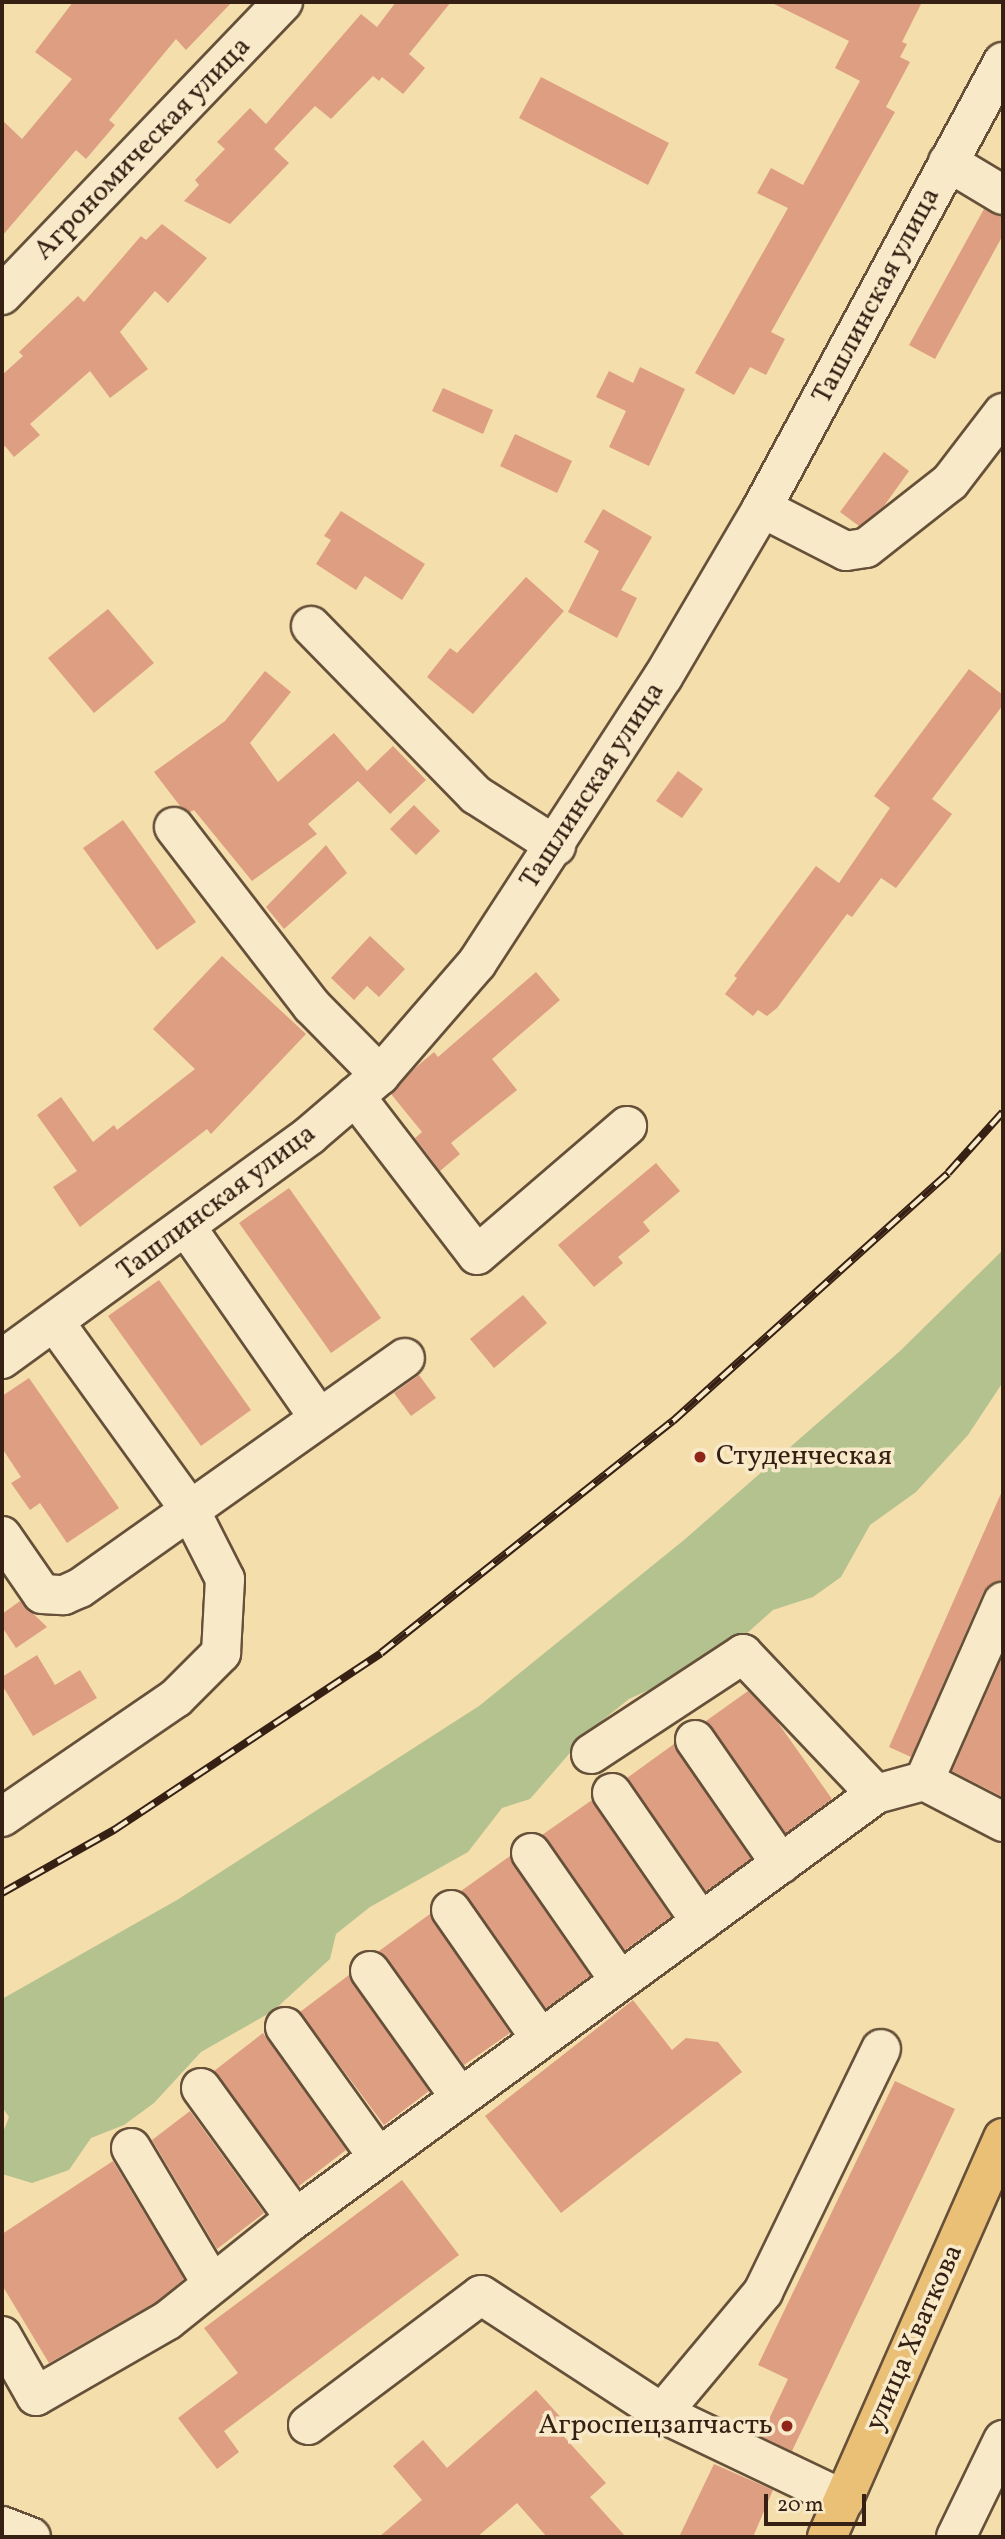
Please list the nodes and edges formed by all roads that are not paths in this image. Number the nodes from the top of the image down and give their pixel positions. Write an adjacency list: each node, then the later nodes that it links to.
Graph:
1 (283, 2): 5 (street, Агрономическая улица)
2 (1003, 62): 3 (street, Ташлинская улица)
3 (948, 162): 4 (street); 7 (street, Ташлинская улица)
4 (1003, 195)
5 (2, 295)
6 (1003, 413): 7 (street)
7 (762, 508): 10 (street, Ташлинская улица)
8 (311, 626): 10 (street)
9 (174, 827): 11 (street)
10 (556, 846): 11 (street, Ташлинская улица)
11 (368, 1085): 12 (street); 13 (street, Ташлинская улица)
12 (627, 1126)
13 (187, 1228): 14 (street, Ташлинская улица); 17 (street)
14 (55, 1323): 16 (street, Ташлинская улица); 18 (street)
15 (405, 1357): 17 (street)
16 (2, 1359)
17 (319, 1418): 18 (street)
18 (190, 1510): 19 (street); 26 (street)
19 (2, 1536)
20 (1003, 1602): 23 (street)
21 (695, 1740): 29 (street)
22 (591, 1754): 25 (street)
23 (924, 1781): 25 (street); 27 (street)
24 (612, 1793): 31 (street)
25 (876, 1794): 29 (street)
26 (2, 1817)
27 (1003, 1822)
28 (531, 1853): 33 (street)
29 (781, 1864): 31 (street)
30 (451, 1910): 35 (street)
31 (701, 1922): 33 (street)
32 (370, 1971): 38 (street)
33 (620, 1981): 35 (street)
34 (285, 2026): 41 (street)
35 (541, 2039): 38 (street)
36 (881, 2049): 45 (street)
37 (201, 2088): 42 (street)
38 (460, 2097): 41 (street)
39 (1003, 2138): 48 (main road, улица Хваткова)
40 (131, 2148): 43 (street)
41 (379, 2157): 42 (street)
42 (295, 2218): 43 (street)
43 (211, 2282): 44 (street)
44 (2, 2336)
45 (662, 2413): 46 (street); 48 (street)
46 (308, 2425)
47 (1003, 2441): 52 (street)
48 (844, 2500): 51 (main road, улица Хваткова)
49 (2, 2525): 50 (street)
50 (31, 2537)
51 (827, 2537)
52 (956, 2537)

